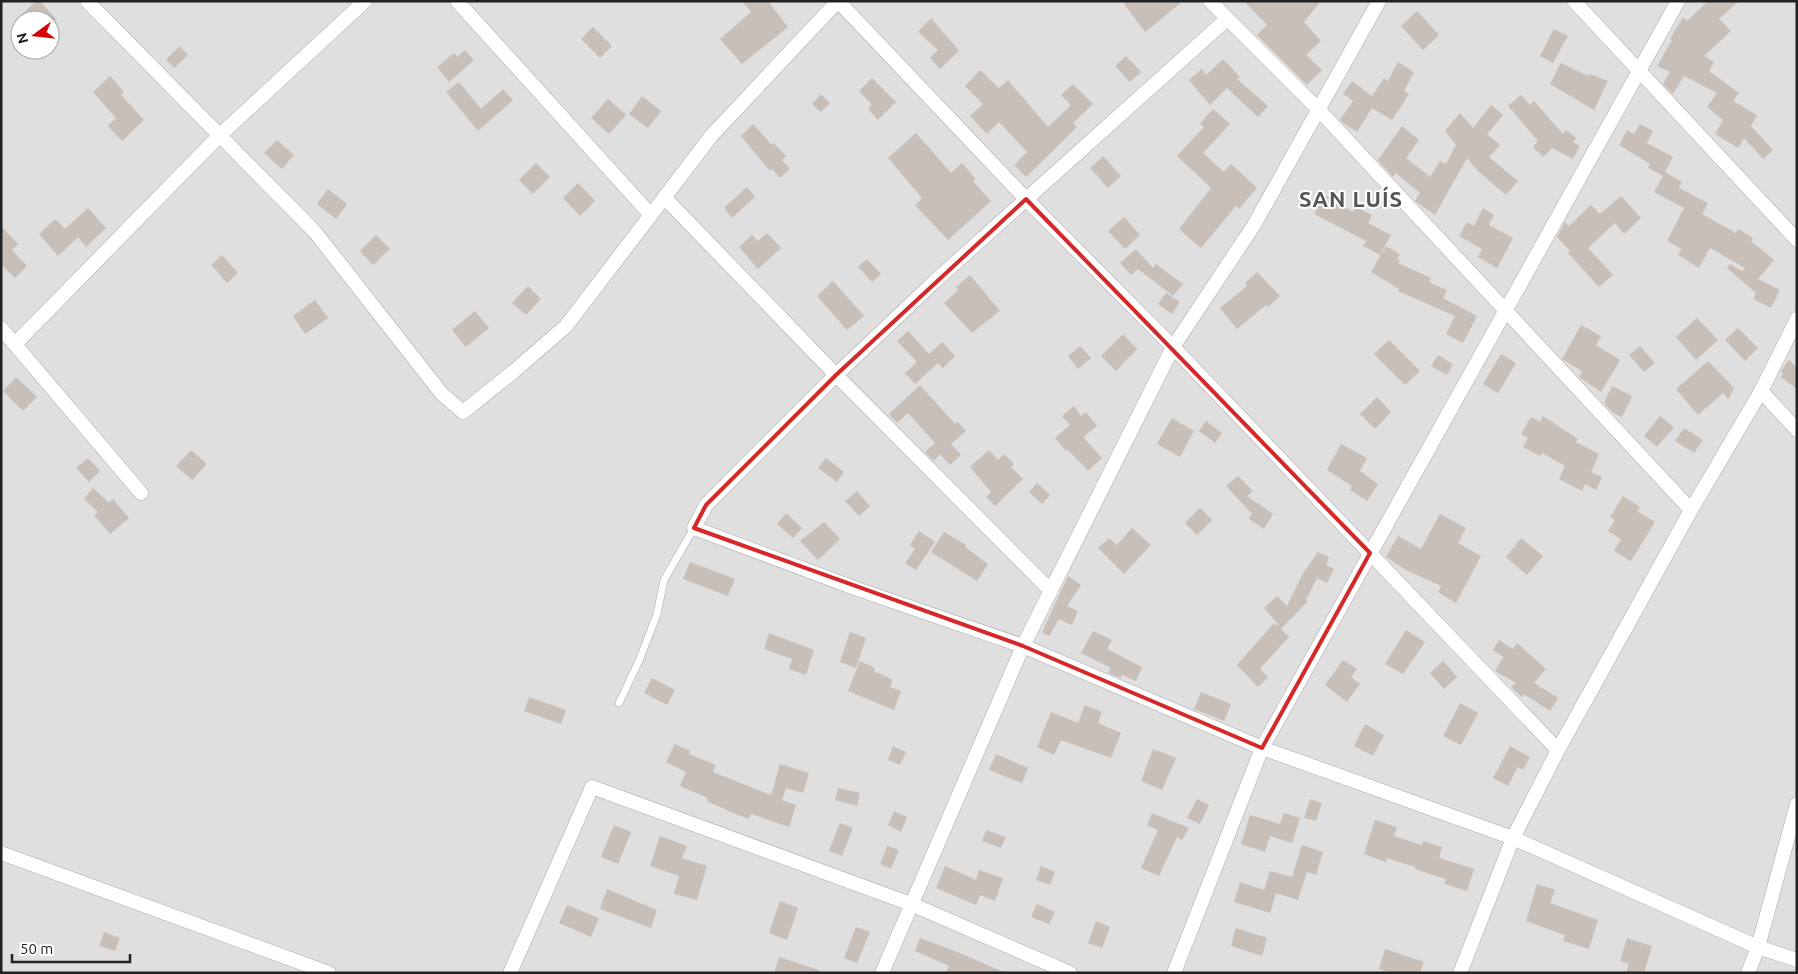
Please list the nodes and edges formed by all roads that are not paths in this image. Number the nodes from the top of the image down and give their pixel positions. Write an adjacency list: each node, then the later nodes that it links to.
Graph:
1 (87, 1): 12 (street)
2 (365, 1): 12 (street)
3 (457, 1): 15 (street)
4 (838, 1): 13 (street); 14 (street)
5 (1210, 1): 9 (street)
6 (1379, 1): 11 (street)
7 (1574, 1): 10 (street)
8 (1678, 1): 10 (street)
9 (1227, 19): 11 (street); 14 (street)
10 (1640, 72): 16 (street); 17 (street)
11 (1319, 110): 17 (street); 21 (street)
12 (219, 136): 15 (street); 20 (street)
13 (664, 197): 15 (street); 22 (street)
14 (1026, 199): 21 (street); 22 (street)
15 (650, 214)
16 (1797, 240)
17 (1505, 313): 26 (street); 28 (street)
18 (1797, 319): 23 (street)
19 (1, 328): 20 (street)
20 (16, 343): 25 (street)
21 (1173, 347): 28 (street); 29 (street)
22 (836, 375): 27 (street); 29 (street)
23 (1761, 390): 24 (street); 26 (street)
24 (1797, 430)
25 (141, 493)
26 (1690, 510): 33 (street)
27 (694, 528): 30 (street); 31 (lane)
28 (1370, 554): 32 (street); 33 (street)
29 (1051, 591): 30 (street)
30 (1023, 646): 32 (street); 37 (street)
31 (619, 703)
32 (1262, 748): 35 (street); 44 (street)
33 (1558, 750): 35 (street)
34 (1797, 804): 38 (street)
35 (1514, 838): 38 (street); 45 (street)
36 (1, 853): 40 (street)
37 (911, 904): 41 (street); 42 (street); 43 (street)
38 (1758, 947): 39 (street); 46 (street)
39 (1797, 960)
40 (330, 973)
41 (510, 973)
42 (882, 973)
43 (1070, 973)
44 (1174, 973)
45 (1460, 973)
46 (1748, 973)

